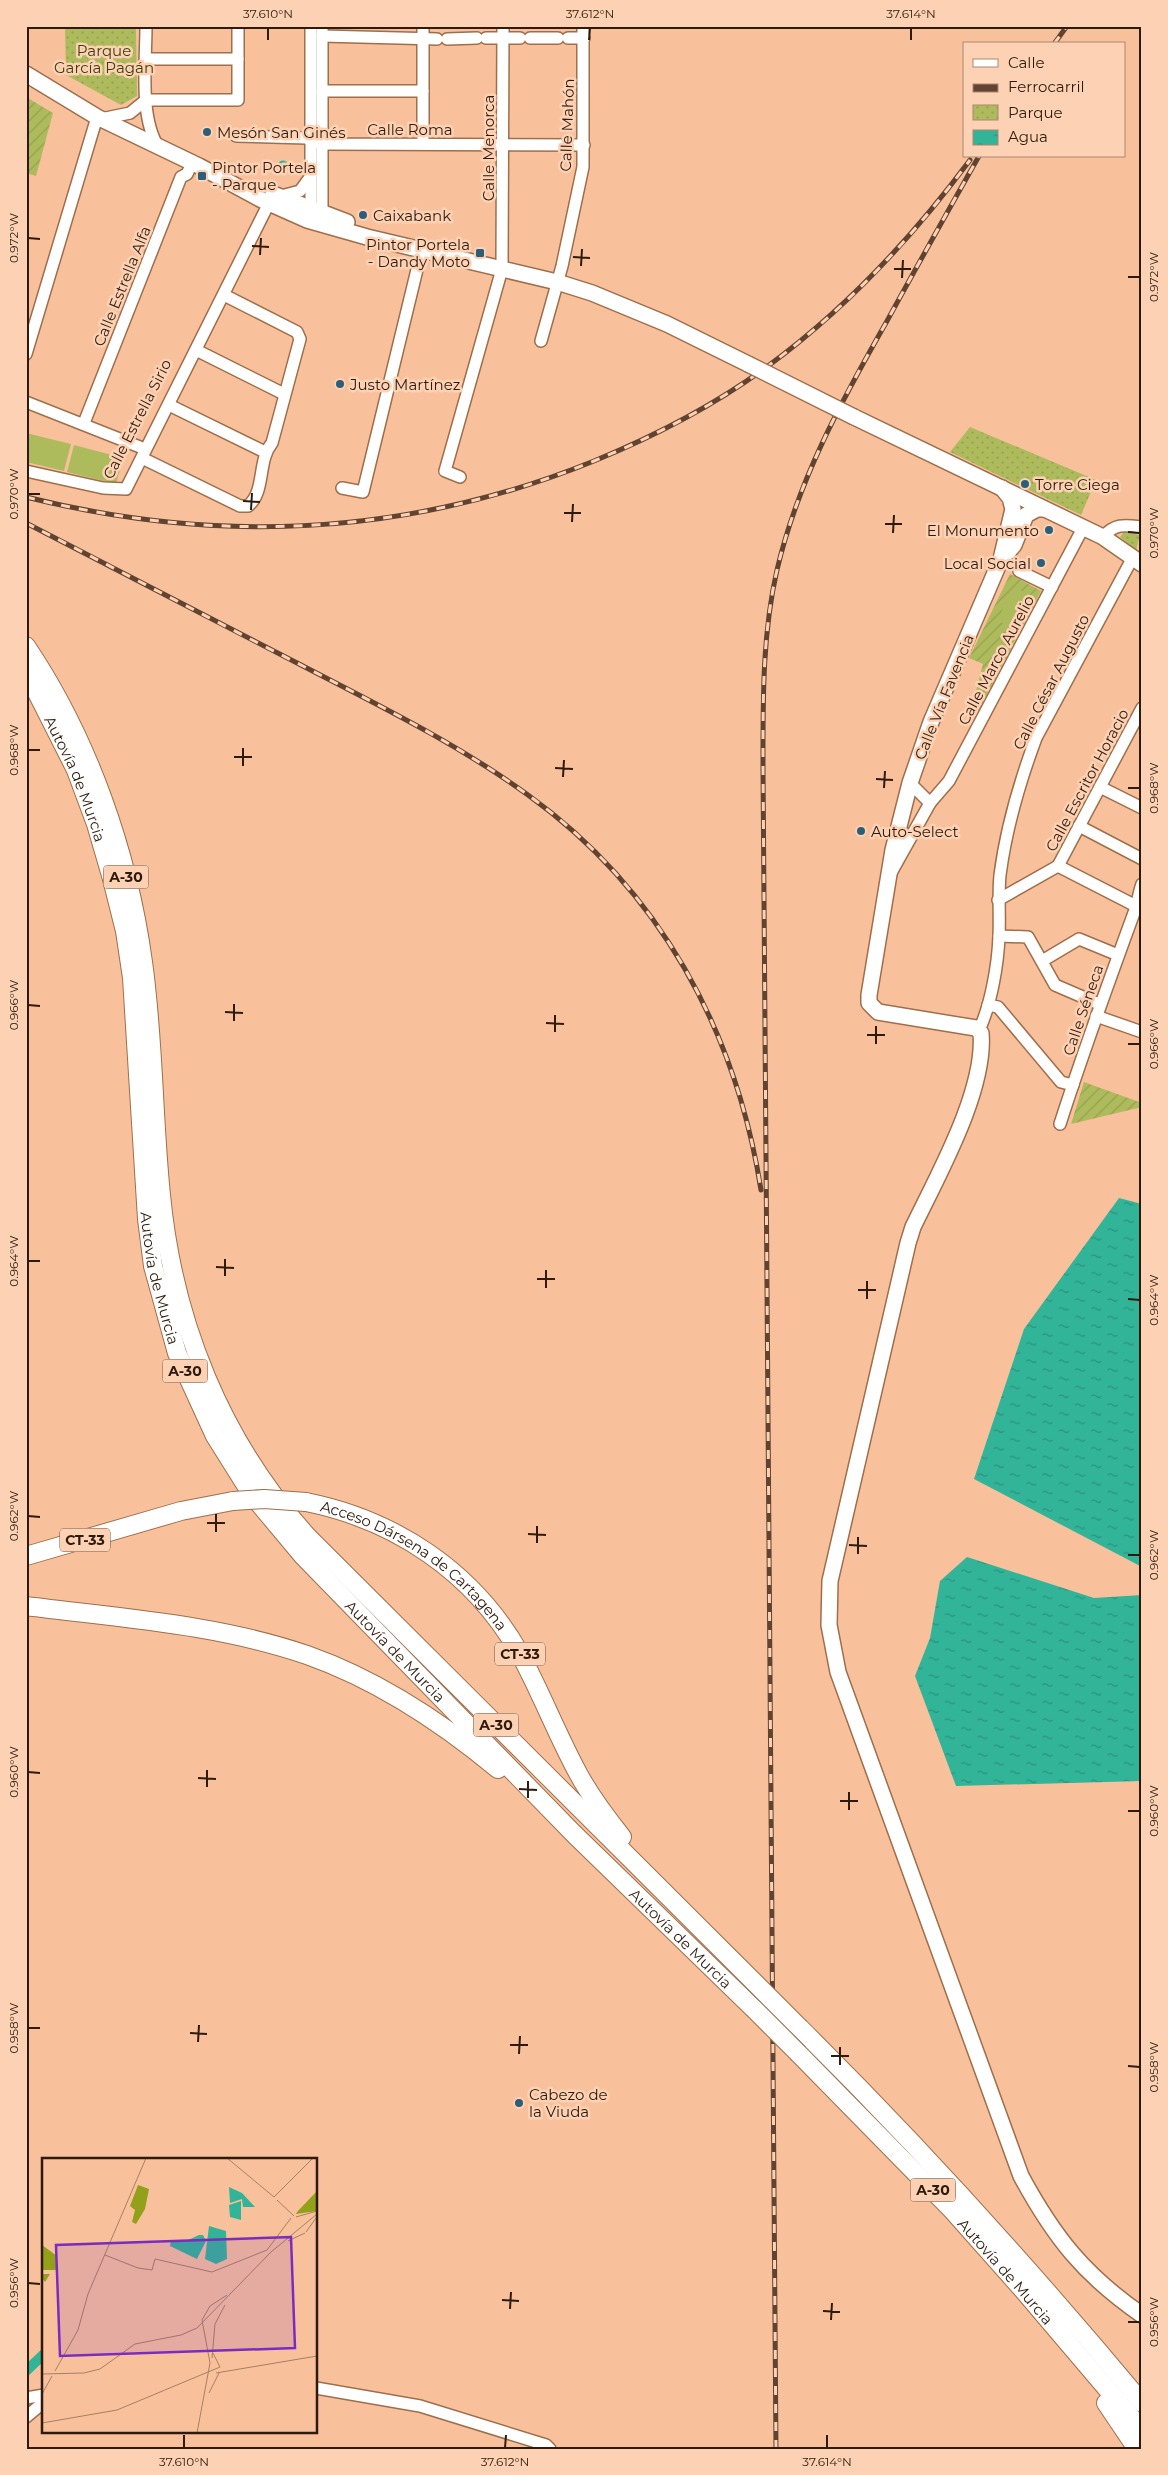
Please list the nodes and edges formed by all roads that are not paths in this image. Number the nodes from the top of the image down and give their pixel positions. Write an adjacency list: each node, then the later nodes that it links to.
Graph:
1 (146, 26): 9 (street)
2 (238, 26): 10 (street)
3 (311, 26): 19 (street)
4 (583, 26): 8 (street, Calle Mahón)
5 (322, 31): 6 (street); 12 (street)
6 (423, 32): 7 (street); 13 (street)
7 (503, 32): 8 (street); 21 (street, Calle Menorca)
8 (584, 38): 22 (street, Calle Mahón)
9 (146, 59): 10 (street); 14 (street)
10 (238, 59): 14 (street)
11 (26, 74): 16 (main road)
12 (322, 91): 13 (street); 19 (street)
13 (423, 91): 20 (street)
14 (147, 104): 15 (street); 17 (street); 23 (street)
15 (130, 113): 16 (street); 17 (street)
16 (97, 117): 17 (main road); 33 (street); 36 (street)
17 (128, 133): 23 (main road)
18 (236, 136): 19 (street, Calle Roma)
19 (317, 141): 20 (street, Calle Roma); 25 (street); 27 (street)
20 (423, 144): 21 (street, Calle Roma)
21 (503, 145): 22 (street, Calle Roma); 30 (street, Calle Menorca)
22 (584, 145): 31 (street, Calle Mahón)
23 (159, 148): 24 (main road)
24 (195, 164): 26 (main road); 40 (street, Calle Estrella Alfa)
25 (312, 174): 26 (street); 27 (street)
26 (270, 200): 27 (main road); 28 (main road); 32 (street, Calle Estrella Sirio); 41 (street, Calle Estrella Sirio)
27 (316, 213): 28 (main road); 29 (main road)
28 (362, 236): 29 (main road)
29 (422, 249): 30 (main road); 45 (street)
30 (502, 269): 31 (main road); 44 (street, Calle Menorca)
31 (557, 282): 34 (street, Calle Mahón); 46 (main road, bridge)
32 (224, 295): 35 (street, Calle Estrella Sirio); 37 (street)
33 (26, 337)
34 (541, 341)
35 (196, 350): 37 (street); 39 (street, Calle Estrella Sirio)
36 (26, 354)
37 (284, 394): 42 (street)
38 (26, 402): 40 (street)
39 (169, 405): 41 (street, Calle Estrella Sirio); 42 (street)
40 (84, 423): 41 (street)
41 (141, 452): 42 (street); 43 (street, Calle Estrella Sirio)
42 (265, 452)
43 (26, 471)
44 (460, 476)
45 (342, 488)
46 (1022, 508): 48 (main road); 56 (main road, Calle Vía Favencia)
47 (1142, 527): 49 (street)
48 (1084, 528): 49 (main road); 52 (street, Calle Marco Aurelio)
49 (1103, 537): 50 (main road)
50 (1137, 562): 65 (street, Calle César Augusto)
51 (1020, 571): 52 (street)
52 (1052, 587): 58 (street, Calle Marco Aurelio)
53 (26, 646): 77 (highway, Autovía de Murcia / A-30)
54 (26, 671): 77 (highway, Autovía de Murcia / A-30)
55 (1142, 708): 57 (street, Calle Escritor Horacio)
56 (910, 784): 58 (street); 63 (main road, Calle Vía Favencia)
57 (1100, 787): 59 (street); 60 (street, Calle Escritor Horacio)
58 (930, 803): 63 (street, Calle Marco Aurelio)
59 (1142, 808)
60 (1079, 826): 61 (street); 62 (street, Calle Escritor Horacio)
61 (1142, 859)
62 (1058, 866): 65 (street); 66 (street)
63 (888, 878): 73 (main road, Calle Vía Favencia)
64 (1142, 884): 66 (street, Calle Séneca)
65 (998, 900): 67 (street, Calle César Augusto)
66 (1139, 904): 68 (street, Calle Séneca)
67 (999, 936): 69 (street); 71 (street, Calle César Augusto)
68 (1118, 955): 69 (street); 70 (street, Calle Séneca)
69 (1042, 961): 70 (street)
70 (1099, 1004): 72 (street, Calle Séneca)
71 (988, 1005): 73 (street, Calle César Augusto); 75 (street)
72 (1096, 1016): 74 (street); 75 (street, Calle Séneca)
73 (979, 1030): 86 (main road)
74 (1142, 1032)
75 (1073, 1085): 76 (street, Calle Séneca)
76 (1060, 1124)
77 (149, 1127): 84 (highway, Autovía de Murcia / A-30); 85 (highway, Autovía de Murcia / A-30)
78 (143, 1522): 79 (highway); 80 (highway, Acceso Dársena de Cartagena / CT-33); 85 (highway, Acceso Dársena de Cartagena / CT-33, bridge)
79 (26, 1550)
80 (26, 1556)
81 (26, 1606): 83 (highway)
82 (26, 1612): 83 (highway)
83 (131, 1620): 84 (highway)
84 (574, 1834): 87 (highway, Autovía de Murcia / A-30, bridge)
85 (658, 1886): 89 (highway, Autovía de Murcia / A-30, bridge)
86 (1142, 2315)
87 (1059, 2332): 95 (highway, Autovía de Murcia / A-30); 97 (highway)
88 (318, 2388): 96 (street)
89 (1135, 2389): 92 (highway, Autovía de Murcia / A-30)
90 (42, 2395): 91 (street)
91 (26, 2398)
92 (1142, 2403)
93 (42, 2404): 94 (street)
94 (26, 2416)
95 (1142, 2430)
96 (550, 2449)
97 (1138, 2449)

